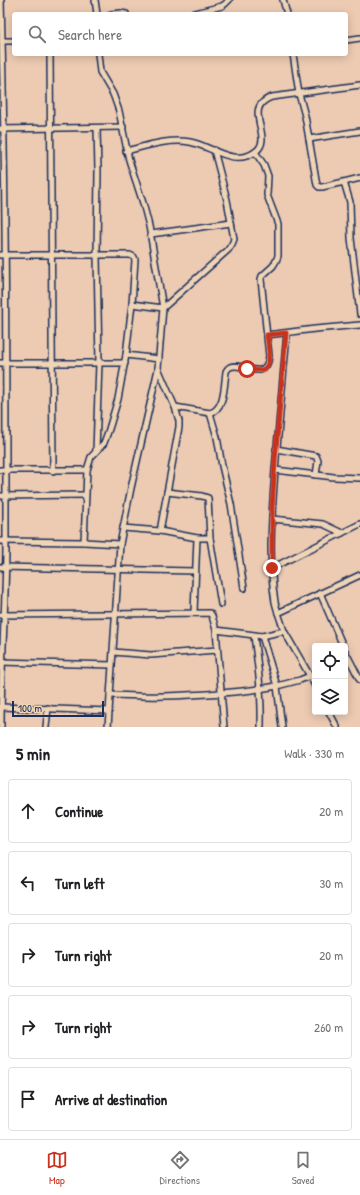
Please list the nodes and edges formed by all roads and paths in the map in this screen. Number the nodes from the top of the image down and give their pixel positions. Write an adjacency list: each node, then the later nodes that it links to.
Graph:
1 (1, 0): 10 (street)
2 (95, 0): 5 (street)
3 (229, 0): 6 (street)
4 (284, 0): 7 (street)
5 (97, 12)
6 (199, 12)
7 (287, 12)
8 (360, 38): 9 (street)
9 (348, 40)
10 (2, 41): 11 (street); 20 (street)
11 (12, 41)
12 (50, 56): 18 (street)
13 (98, 56): 17 (street)
14 (293, 56): 16 (street)
15 (360, 84): 16 (street)
16 (299, 94): 22 (street); 25 (street)
17 (123, 127): 19 (street); 23 (street)
18 (50, 128): 19 (street); 20 (street); 30 (street)
19 (96, 128): 31 (street)
20 (2, 129): 32 (street)
21 (360, 131): 22 (street)
22 (309, 139): 27 (street)
23 (126, 150): 24 (street); 29 (street)
24 (214, 150): 25 (street); 28 (street)
25 (255, 152): 38 (street)
26 (360, 178): 27 (street)
27 (344, 182): 35 (street)
28 (232, 223): 29 (street); 34 (street)
29 (151, 234): 34 (street)
30 (52, 254): 31 (street); 32 (street); 43 (street)
31 (97, 254): 33 (street); 41 (street)
32 (3, 255): 42 (street)
33 (132, 304): 34 (street); 39 (street)
34 (163, 308): 40 (street)
35 (360, 314)
36 (360, 325): 37 (street)
37 (286, 333): 38 (street); 48 (street)
38 (267, 335): 47 (street)
39 (126, 355): 40 (street); 44 (street)
40 (159, 359): 45 (street)
41 (99, 362): 43 (street); 44 (street); 49 (street)
42 (3, 363): 43 (street); 50 (street)
43 (52, 363): 53 (street)
44 (125, 363): 49 (street)
45 (158, 368): 46 (street); 61 (street)
46 (175, 407): 47 (street); 56 (street)
47 (210, 413): 74 (street)
48 (276, 449): 52 (street); 54 (street)
49 (96, 451): 51 (street)
50 (3, 470): 53 (street); 58 (street)
51 (87, 470): 53 (street); 57 (street)
52 (275, 470): 54 (street); 59 (street)
53 (53, 471)
54 (316, 475): 55 (street)
55 (360, 478)
56 (167, 492): 62 (street); 65 (street)
57 (85, 495): 58 (street); 67 (street)
58 (3, 496): 66 (street)
59 (272, 519): 63 (street); 70 (street)
60 (360, 524): 63 (street)
61 (123, 528): 62 (street); 68 (street)
62 (160, 531): 64 (street)
63 (342, 533): 70 (street)
64 (197, 538): 65 (street); 72 (street)
65 (210, 538): 76 (street)
66 (3, 541): 67 (street); 69 (street)
67 (84, 542): 68 (street)
68 (120, 544): 71 (street)
69 (3, 567): 71 (street); 80 (street)
70 (272, 568): 79 (street)
71 (118, 570): 72 (street); 78 (street)
72 (195, 571): 77 (street)
73 (360, 574): 75 (street)
74 (244, 588)
75 (320, 593): 79 (street); 85 (street)
76 (221, 604)
77 (194, 612): 78 (street); 81 (street)
78 (115, 613): 80 (street); 87 (street)
79 (278, 613): 82 (street)
80 (2, 615): 89 (street)
81 (216, 630): 83 (street); 86 (street)
82 (284, 631): 84 (street); 91 (street)
83 (254, 636): 84 (street); 95 (street)
84 (262, 636): 94 (street)
85 (342, 643)
86 (217, 650): 87 (street); 96 (street)
87 (113, 652): 90 (street)
88 (348, 657): 93 (street)
89 (1, 662): 90 (street); 98 (street)
90 (112, 665): 97 (street)
91 (310, 676): 92 (street); 94 (street)
92 (312, 680)
93 (360, 680)
94 (276, 686): 95 (street); 107 (street)
95 (260, 689): 96 (street); 106 (street)
96 (221, 692): 97 (street); 105 (street)
97 (110, 695): 100 (street)
98 (1, 707): 99 (street); 102 (street)
99 (48, 708): 100 (street); 103 (street)
100 (109, 710): 104 (street)
101 (331, 715): 108 (street)
102 (1, 727)
103 (46, 727)
104 (108, 727)
105 (224, 727)
106 (261, 727)
107 (282, 727)
108 (337, 727)

